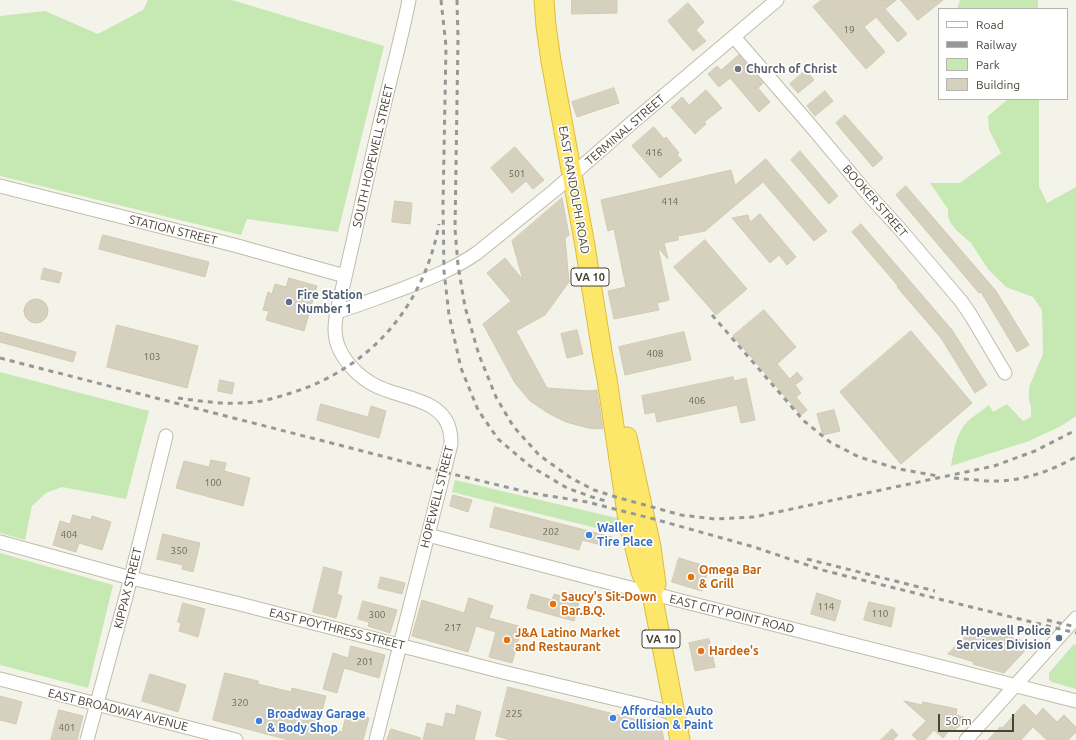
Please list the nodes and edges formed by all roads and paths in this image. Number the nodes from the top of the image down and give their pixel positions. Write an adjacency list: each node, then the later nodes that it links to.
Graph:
1 (409, 0): 7 (street, SOUTH HOPEWELL STREET)
2 (544, 0): 5 (highway, EAST RANDOLPH ROAD / VA 10)
3 (777, 0): 4 (street, TERMINAL STREET)
4 (734, 36): 5 (street, TERMINAL STREET); 9 (street, BOOKER STREET)
5 (572, 176): 8 (street, TERMINAL STREET); 14 (highway, EAST RANDOLPH ROAD / VA 10)
6 (0, 186): 7 (street, STATION STREET)
7 (345, 276): 8 (street, SOUTH HOPEWELL STREET)
8 (337, 312): 11 (street, HOPEWELL STREET)
9 (1005, 373)
10 (166, 436): 13 (street, KIPPAX STREET)
11 (428, 535): 14 (street, EAST CITY POINT ROAD); 16 (street, HOPEWELL STREET)
12 (0, 542): 13 (street, EAST POYTHRESS STREET)
13 (131, 578): 16 (street, EAST POYTHRESS STREET); 20 (street, KIPPAX STREET)
14 (652, 594): 18 (street, EAST CITY POINT ROAD); 21 (highway, EAST RANDOLPH ROAD / VA 10)
15 (1076, 618): 18 (street)
16 (400, 645): 21 (street, EAST POYTHRESS STREET); 24 (street, HOPEWELL STREET)
17 (0, 679): 20 (street, EAST BROADWAY AVENUE)
18 (1014, 686): 19 (street, EAST CITY POINT ROAD); 26 (street)
19 (1076, 701)
20 (97, 704): 22 (street, KIPPAX STREET); 23 (street, EAST BROADWAY AVENUE)
21 (674, 713): 25 (highway, EAST RANDOLPH ROAD / VA 10)
22 (87, 740)
23 (236, 740)
24 (376, 740)
25 (680, 740)
26 (966, 740)

